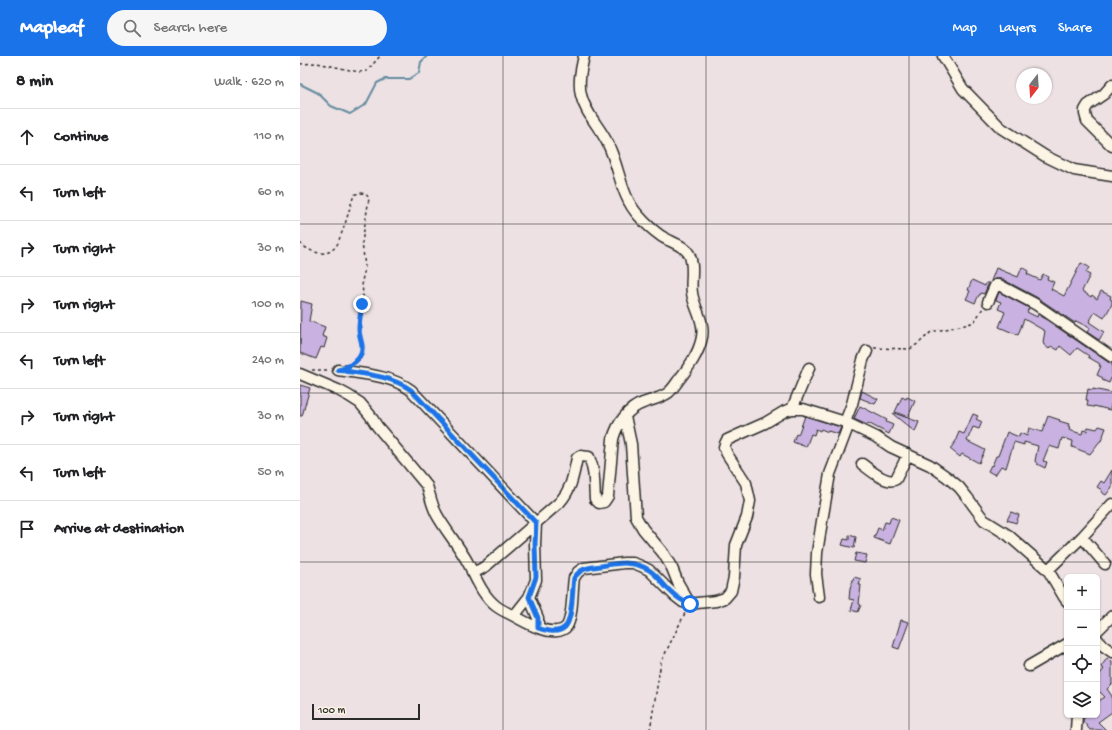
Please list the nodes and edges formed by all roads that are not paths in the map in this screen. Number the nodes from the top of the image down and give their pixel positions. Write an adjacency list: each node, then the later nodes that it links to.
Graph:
1 (584, 56): 13 (street)
2 (943, 56): 5 (street)
3 (1112, 84): 4 (street)
4 (1112, 146)
5 (1112, 176)
6 (988, 302): 8 (street)
7 (868, 351): 14 (street)
8 (1112, 357)
9 (809, 368): 12 (street)
10 (338, 370): 18 (street)
11 (304, 372): 22 (street)
12 (792, 409): 14 (street); 26 (street)
13 (625, 416): 18 (street); 26 (street)
14 (847, 423): 15 (street); 24 (street)
15 (908, 454): 16 (street); 21 (street)
16 (862, 464)
17 (1112, 504): 19 (street)
18 (536, 523): 22 (street); 23 (street)
19 (1082, 537): 20 (street); 21 (street)
20 (1104, 564)
21 (1048, 570): 25 (street)
22 (472, 572): 27 (street)
23 (529, 597): 27 (street); 29 (street)
24 (819, 597)
25 (1064, 597)
26 (690, 604): 29 (street)
27 (514, 616): 29 (street)
28 (1112, 616): 30 (street)
29 (538, 628)
30 (1100, 628)
31 (1100, 643): 33 (street)
32 (1064, 646): 34 (street)
33 (1112, 652)
34 (1029, 666)
35 (1077, 718): 36 (street)
36 (1076, 730)

